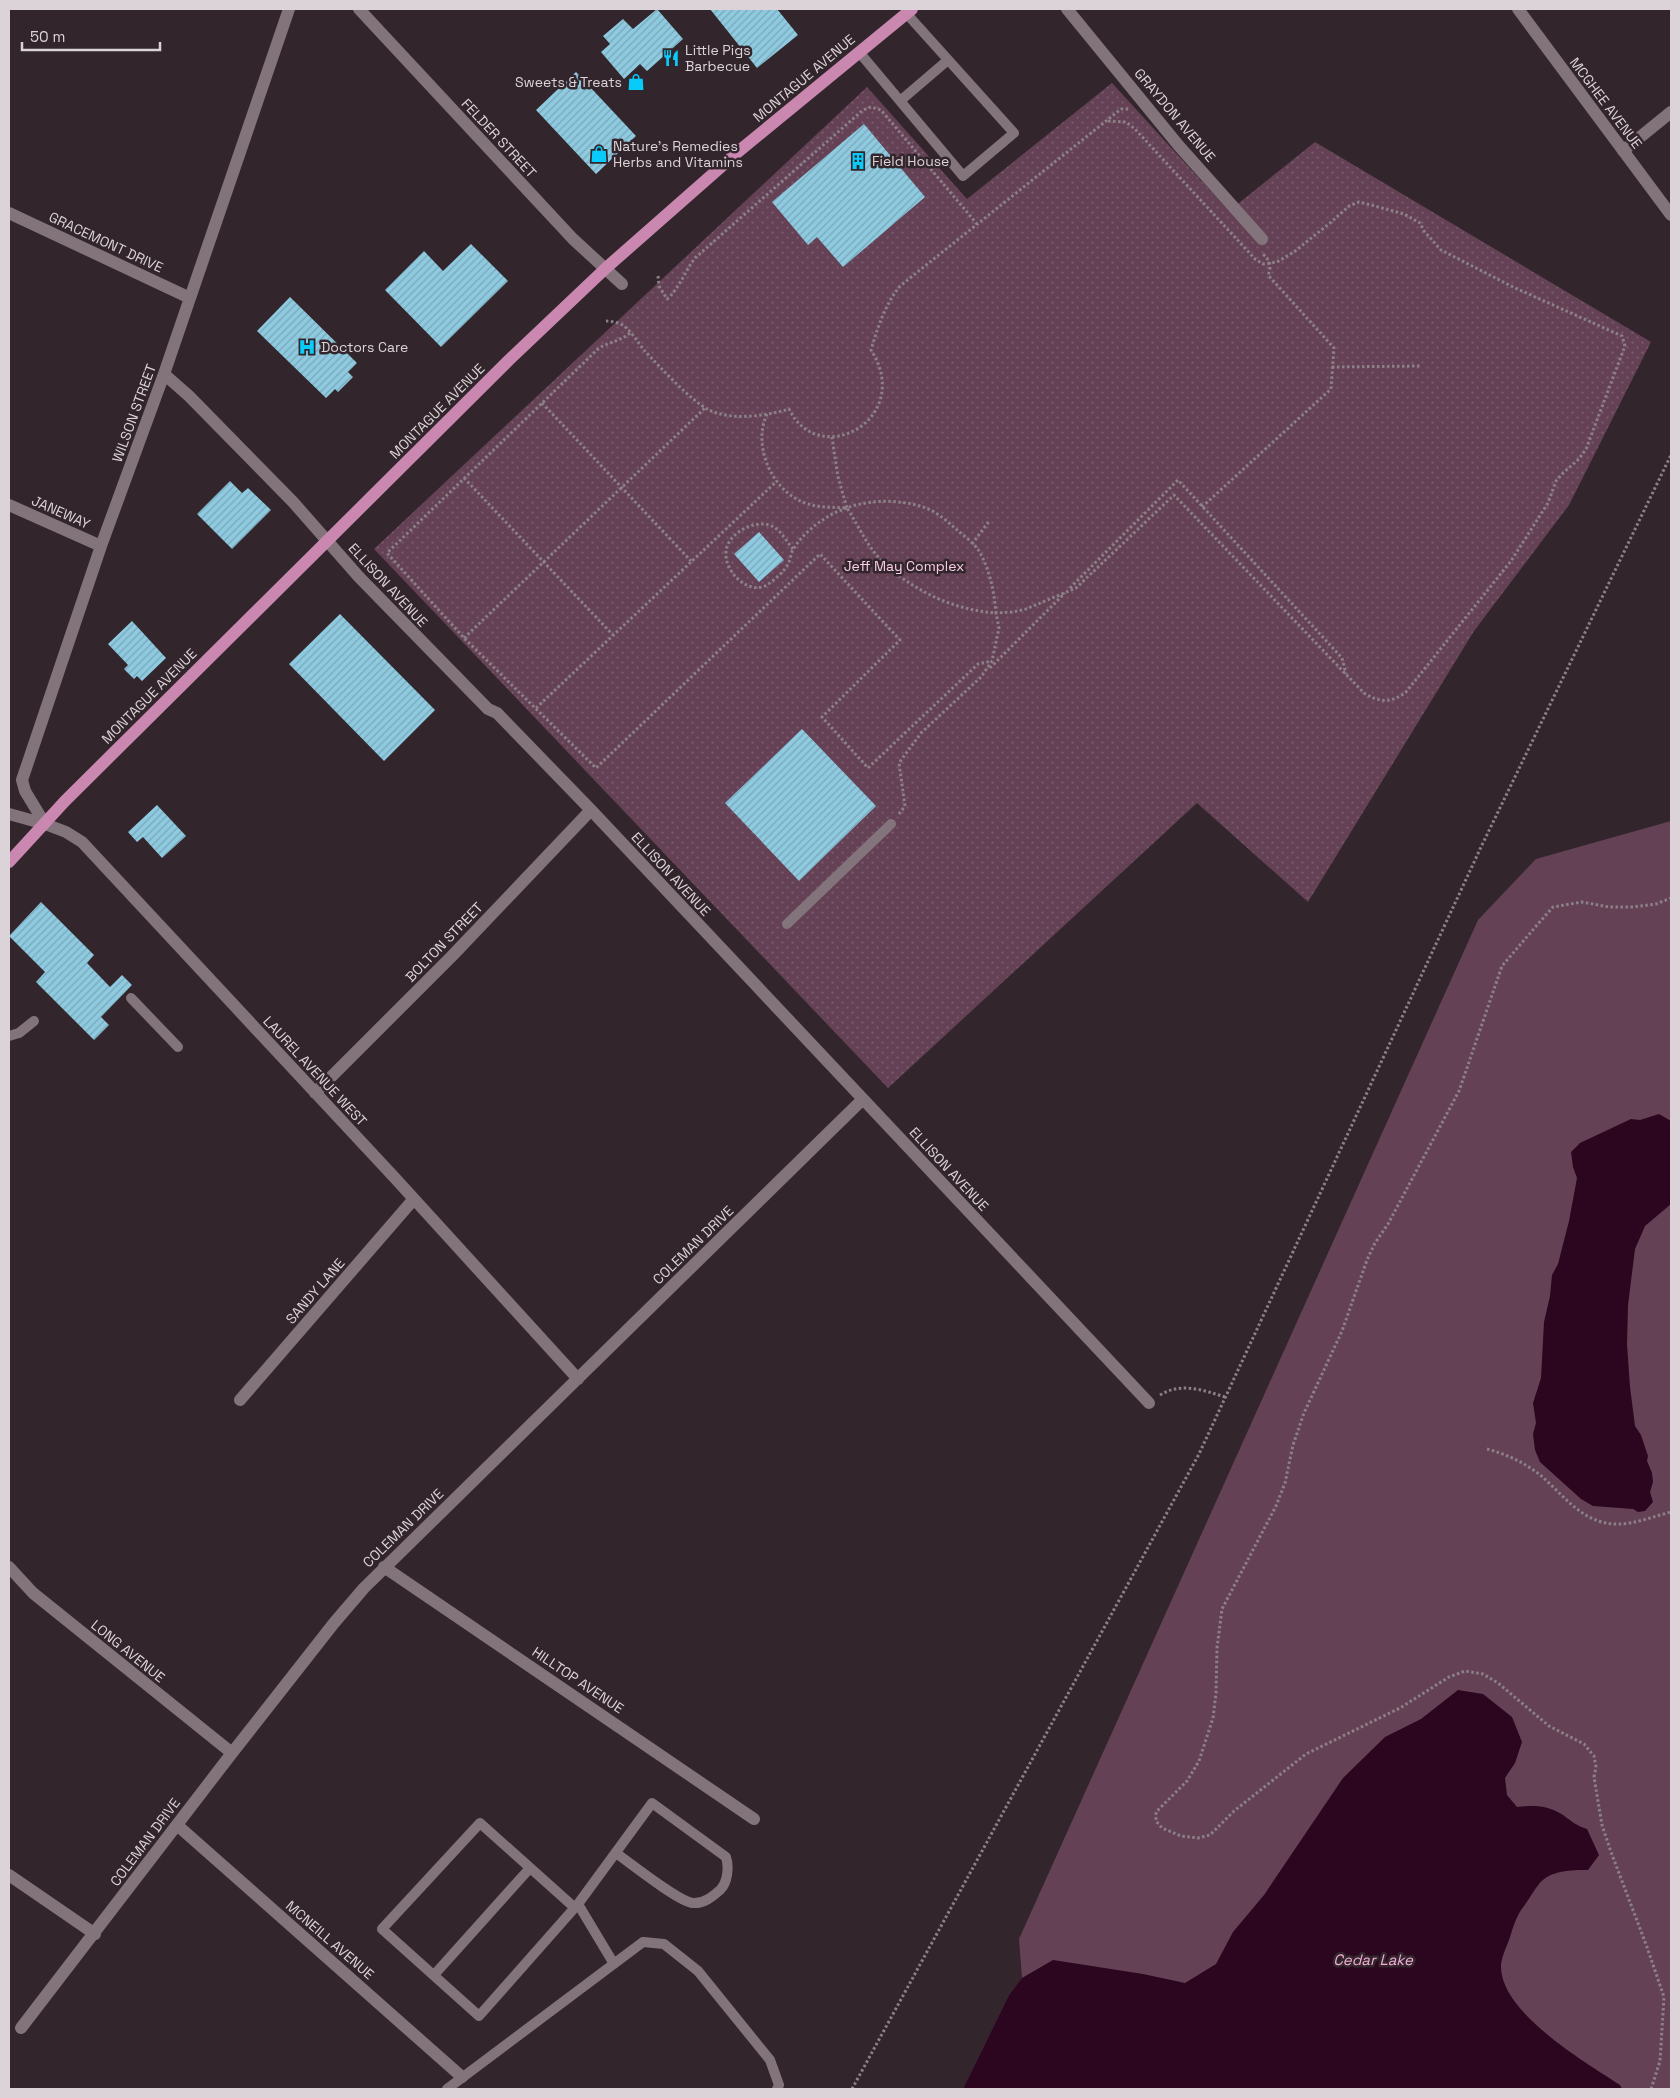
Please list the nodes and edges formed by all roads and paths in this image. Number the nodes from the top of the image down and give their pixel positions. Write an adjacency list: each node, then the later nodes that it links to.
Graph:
1 (289, 9): 21 (street, WILSON STREET)
2 (359, 9): 18 (street, FELDER STREET)
3 (1067, 9): 16 (street, GRAYDON AVENUE)
4 (1518, 9): 12 (street, MCGHEE AVENUE)
5 (906, 10): 6 (main road, MONTAGUE AVENUE); 7 (lane)
6 (859, 52): 8 (lane); 18 (main road, MONTAGUE AVENUE)
7 (948, 60): 8 (lane); 8 (lane)
8 (900, 101)
9 (1135, 111): 11 (path)
10 (1671, 112): 12 (street)
11 (1106, 121): 15 (path); 17 (path)
12 (1623, 151): 14 (street, MCGHEE AVENUE)
13 (9, 213): 21 (street, GRACEMONT DRIVE)
14 (1671, 215)
15 (977, 224): 19 (path); 30 (path)
16 (1262, 246): 17 (path)
17 (1270, 264): 25 (path); 50 (path)
18 (606, 268): 20 (street, FELDER STREET); 39 (main road, MONTAGUE AVENUE)
19 (658, 276)
20 (622, 284)
21 (190, 298): 26 (street, WILSON STREET)
22 (606, 321): 23 (path)
23 (630, 333): 27 (path); 28 (path)
24 (1420, 366): 25 (path)
25 (1332, 367): 36 (path)
26 (164, 374): 39 (street, ELLISON AVENUE); 41 (street, WILSON STREET)
27 (542, 403): 32 (path); 34 (path)
28 (706, 407): 29 (path); 34 (path)
29 (768, 414): 30 (path); 33 (path)
30 (832, 436): 37 (path)
31 (1671, 455): 68 (path)
32 (464, 478): 43 (path); 48 (path)
33 (777, 480): 37 (path); 44 (path)
34 (621, 488): 43 (path); 44 (path)
35 (9, 505): 41 (street, JANEWAY)
36 (1202, 507): 45 (path); 50 (path)
37 (847, 508): 40 (path); 42 (path); 46 (path)
38 (990, 520): 40 (path)
39 (327, 541): 53 (street, ELLISON AVENUE); 55 (main road, MONTAGUE AVENUE)
40 (972, 544): 46 (path)
41 (101, 546): 55 (street, WILSON STREET)
42 (793, 549): 42 (path)
43 (543, 562): 47 (path); 48 (path)
44 (691, 562): 47 (path)
45 (1069, 589): 46 (path); 50 (path); 51 (path)
46 (996, 613): 49 (path)
47 (612, 635): 52 (path)
48 (464, 638): 52 (path)
49 (992, 661): 51 (path); 52 (path)
50 (1346, 676)
51 (981, 677): 56 (path)
52 (536, 708)
53 (591, 810): 64 (street, BOLTON STREET); 65 (street, ELLISON AVENUE)
54 (9, 814): 55 (street, LAUREL AVENUE WEST)
55 (45, 824): 57 (main road, MONTAGUE AVENUE); 64 (street, LAUREL AVENUE WEST)
56 (891, 824): 59 (lane)
57 (9, 862)
58 (1671, 898): 90 (path)
59 (787, 924)
60 (131, 998): 63 (lane)
61 (34, 1021): 62 (lane)
62 (9, 1036)
63 (178, 1047)
64 (315, 1093): 66 (street, LAUREL AVENUE WEST)
65 (863, 1099): 67 (street, COLEMAN DRIVE); 70 (street, ELLISON AVENUE)
66 (413, 1200): 67 (street, LAUREL AVENUE WEST); 69 (street, SANDY LANE)
67 (578, 1379): 74 (street, COLEMAN DRIVE)
68 (1225, 1397): 70 (path); 89 (path)
69 (240, 1400)
70 (1149, 1403)
71 (1487, 1449): 72 (path)
72 (1671, 1512)
73 (9, 1567): 75 (street, LONG AVENUE)
74 (384, 1567): 75 (street, COLEMAN DRIVE); 76 (street, HILLTOP AVENUE)
75 (232, 1753): 77 (street, COLEMAN DRIVE)
76 (754, 1819)
77 (177, 1825): 82 (street, COLEMAN DRIVE); 86 (street, MCNEILL AVENUE)
78 (616, 1853): 78 (lane); 81 (lane)
79 (530, 1868): 81 (lane); 84 (lane); 84 (lane)
80 (9, 1875): 82 (street)
81 (576, 1906): 83 (lane); 84 (lane)
82 (95, 1934): 85 (street, COLEMAN DRIVE)
83 (614, 1964): 86 (lane); 88 (lane)
84 (434, 1975)
85 (21, 2028)
86 (462, 2077): 87 (lane)
87 (447, 2089)
88 (777, 2089)
89 (852, 2089)
90 (1651, 2089)

